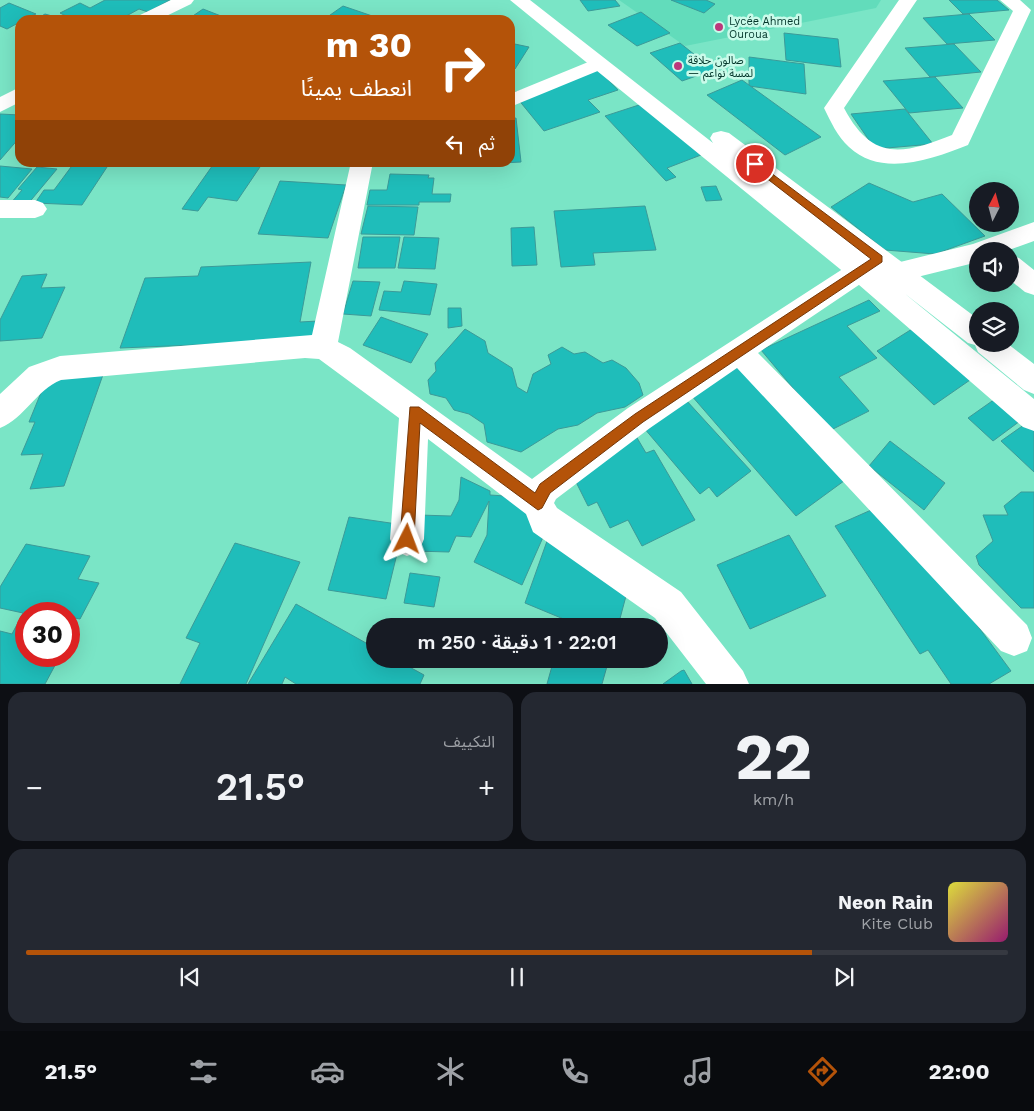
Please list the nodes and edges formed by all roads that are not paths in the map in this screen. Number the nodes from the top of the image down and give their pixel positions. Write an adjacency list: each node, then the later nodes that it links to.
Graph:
1 (185, 0): 6 (street)
2 (519, 0): 7 (street)
3 (542, 0): 17 (street)
4 (908, 0): 5 (street)
5 (1009, 0)
6 (154, 15)
7 (598, 64): 9 (street); 17 (street)
8 (15, 96): 10 (street)
9 (515, 99)
10 (0, 106)
11 (361, 167): 21 (street)
12 (0, 209): 13 (street)
13 (35, 209)
14 (1034, 230): 15 (street)
15 (1006, 242)
16 (969, 254): 17 (street)
17 (879, 268): 20 (street); 22 (street); 27 (street)
18 (1019, 272): 19 (street)
19 (1034, 285)
20 (969, 329)
21 (323, 348): 25 (street); 26 (street)
22 (738, 352): 28 (street); 30 (street)
23 (998, 352): 24 (street)
24 (1034, 381)
25 (414, 411): 28 (street); 29 (street)
26 (0, 414)
27 (1034, 417)
28 (538, 503): 31 (street)
29 (407, 539)
30 (1014, 638)
31 (730, 684)

